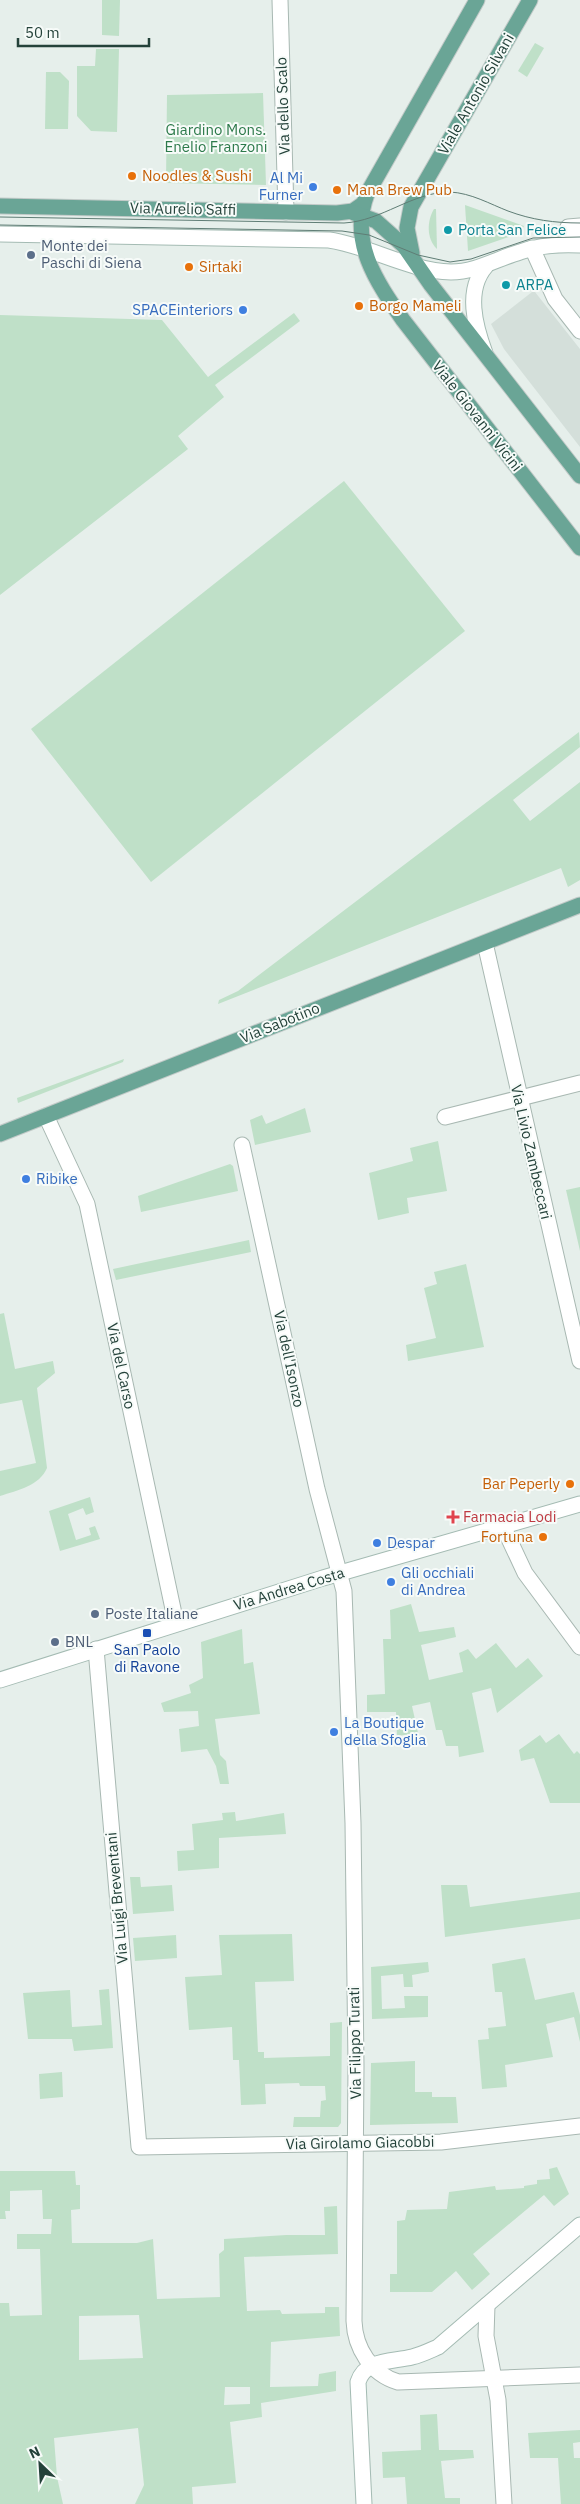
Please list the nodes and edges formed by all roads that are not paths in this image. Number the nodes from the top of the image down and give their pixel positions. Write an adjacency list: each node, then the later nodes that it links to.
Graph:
1 (280, 0): 6 (street, Via dello Scalo)
2 (477, 0): 5 (main road)
3 (530, 0): 12 (main road, Viale Antonio Silvani)
4 (0, 206): 6 (main road, Via Aurelio Saffi)
5 (358, 210): 6 (main road, Via Aurelio Saffi); 10 (main road); 12 (main road)
6 (286, 212)
7 (580, 226): 9 (street)
8 (0, 234): 10 (street, Via Aurelio Saffi)
9 (580, 241): 11 (street, Via Aurelio Saffi)
10 (363, 248): 12 (street, Via Aurelio Saffi); 17 (main road, Viale Giovanni Vicini)
11 (532, 248): 13 (street, Via Aurelio Saffi); 14 (street)
12 (418, 266): 13 (street, Via Aurelio Saffi); 15 (main road)
13 (486, 266): 15 (street)
14 (580, 331)
15 (486, 355): 16 (main road)
16 (580, 476)
17 (580, 548)
18 (580, 901): 20 (main road, Via Sabotino)
19 (580, 905): 20 (main road, Via Sabotino)
20 (561, 912): 21 (main road, Via Sabotino)
21 (485, 943): 23 (street, Via Livio Zambeccari); 24 (main road, Via Sabotino)
22 (580, 1083): 23 (street)
23 (519, 1099): 25 (street); 28 (street, Via Livio Zambeccari)
24 (46, 1116): 26 (main road, Via Sabotino); 32 (street, Via del Carso)
25 (444, 1117)
26 (0, 1134)
27 (242, 1145): 31 (street, Via dell'Isonzo)
28 (580, 1361)
29 (580, 1504): 30 (street, Via Andrea Costa)
30 (504, 1526): 31 (street, Via Andrea Costa); 33 (street)
31 (341, 1572): 32 (street, Via Andrea Costa); 37 (street, Via Filippo Turati)
32 (176, 1623): 34 (street, Via Andrea Costa)
33 (580, 1647)
34 (96, 1649): 35 (street, Via Andrea Costa); 38 (street, Via Luigi Breventani)
35 (0, 1680)
36 (580, 2126): 37 (street, Via Girolamo Giacobbi)
37 (355, 2142): 38 (street, Via Girolamo Giacobbi); 41 (street, Via Filippo Turati)
38 (139, 2147)
39 (580, 2225): 40 (street)
40 (486, 2305): 41 (street); 43 (street)
41 (372, 2365): 43 (street, Via Filippo Turati); 44 (street)
42 (580, 2375): 43 (street, Via Filippo Turati)
43 (494, 2379): 45 (street)
44 (364, 2504)
45 (504, 2504)

